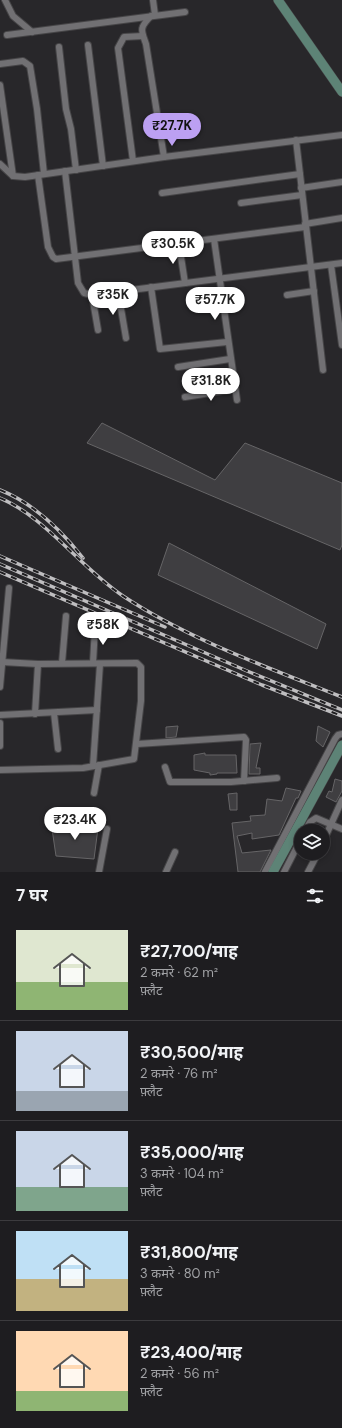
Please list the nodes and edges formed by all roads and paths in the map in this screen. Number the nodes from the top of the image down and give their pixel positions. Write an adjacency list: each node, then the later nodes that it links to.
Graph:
1 (5, 0): 6 (street)
2 (153, 0): 5 (street)
3 (278, 0): 13 (street)
4 (185, 12): 5 (street)
5 (153, 16): 6 (street); 8 (street)
6 (32, 32): 7 (street)
7 (7, 35)
8 (143, 36): 16 (street); 17 (street)
9 (88, 45): 19 (street)
10 (59, 47): 20 (street)
11 (0, 64): 22 (street)
12 (0, 85): 24 (street)
13 (342, 92)
14 (342, 135): 15 (street)
15 (296, 140): 16 (street); 23 (street)
16 (164, 157): 17 (street)
17 (134, 161): 19 (street)
18 (0, 164): 24 (street)
19 (103, 166): 20 (street)
20 (76, 170): 21 (street)
21 (65, 171): 22 (street); 34 (street)
22 (41, 174): 24 (street); 34 (street)
23 (300, 174): 26 (street); 27 (street)
24 (13, 176)
25 (342, 182): 26 (street)
26 (302, 188): 28 (street)
27 (162, 193)
28 (302, 195): 29 (street); 31 (street)
29 (241, 203)
30 (342, 218): 31 (street)
31 (305, 225): 32 (street); 37 (street)
32 (214, 239): 33 (street); 38 (street)
33 (179, 244): 34 (street); 39 (street)
34 (75, 257): 43 (street)
35 (342, 263): 36 (street)
36 (331, 265): 37 (street); 45 (street)
37 (311, 267): 38 (street); 42 (street)
38 (219, 279): 39 (street); 48 (street)
39 (185, 283): 40 (street)
40 (151, 287): 41 (street); 48 (street)
41 (118, 291): 43 (street); 47 (street)
42 (314, 291): 44 (street); 52 (street)
43 (92, 295): 46 (street)
44 (287, 295)
45 (340, 309): 49 (street)
46 (98, 330)
47 (126, 338)
48 (227, 342): 50 (street)
49 (342, 345)
50 (230, 359): 51 (street); 53 (street)
51 (178, 367)
52 (323, 370)
53 (235, 389): 54 (street); 55 (street)
54 (185, 397)
55 (237, 400)
56 (9, 588): 59 (street)
57 (66, 616): 60 (street)
58 (95, 628): 61 (street)
59 (2, 662): 62 (street); 64 (street)
60 (62, 663): 61 (street); 62 (street)
61 (93, 663): 63 (street)
62 (38, 664): 67 (street)
63 (100, 664): 65 (street); 72 (street)
64 (0, 688)
65 (97, 710): 66 (street); 76 (street)
66 (54, 713): 67 (street); 75 (street)
67 (35, 714): 68 (street)
68 (0, 715)
69 (0, 723): 70 (street)
70 (0, 734): 74 (street)
71 (342, 734): 92 (street)
72 (137, 744): 76 (street); 80 (street)
73 (342, 745): 93 (street)
74 (0, 746)
75 (58, 749)
76 (96, 766): 78 (street); 81 (street)
77 (165, 767): 80 (street)
78 (0, 770)
79 (277, 778): 80 (street)
80 (244, 781)
81 (94, 793)
82 (342, 800): 84 (street)
83 (310, 824): 84 (street)
84 (330, 824): 86 (street)
85 (107, 829): 90 (street)
86 (342, 829)
87 (174, 852): 91 (street)
88 (294, 853): 94 (street)
89 (314, 860): 95 (street)
90 (99, 872)
91 (166, 872)
92 (265, 872)
93 (273, 872)
94 (284, 872)
95 (308, 872)

